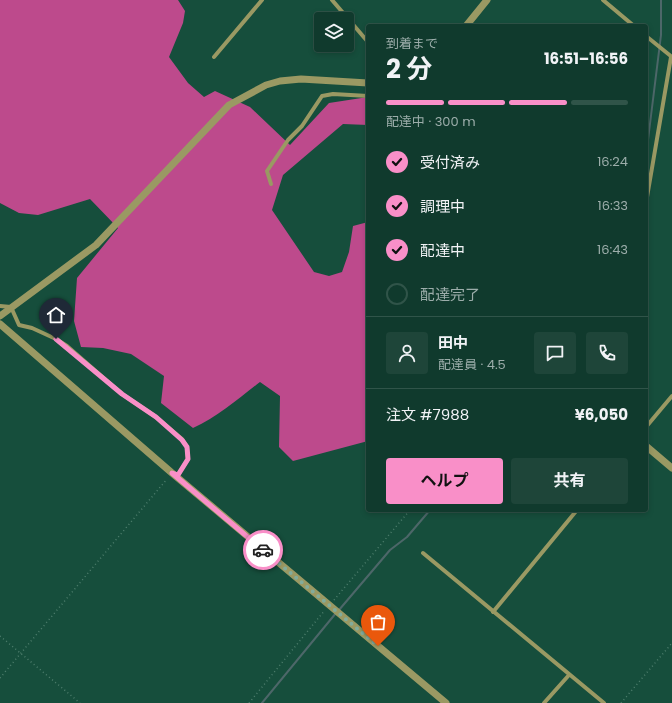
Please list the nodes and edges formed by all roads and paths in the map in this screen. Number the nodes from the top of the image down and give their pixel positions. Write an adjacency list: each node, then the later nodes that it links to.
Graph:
1 (262, 0): 9 (street)
2 (332, 0): 8 (street)
3 (487, 0): 5 (street)
4 (603, 0): 6 (street)
5 (468, 24)
6 (632, 24)
7 (648, 38): 10 (street)
8 (366, 40)
9 (214, 57)
10 (671, 57): 14 (street)
11 (366, 83): 16 (street)
12 (366, 96): 13 (street)
13 (271, 184)
14 (648, 191)
15 (0, 306): 16 (street)
16 (11, 307): 17 (street); 23 (street)
17 (0, 316)
18 (0, 324): 23 (street)
19 (672, 396): 20 (street)
20 (648, 425)
21 (648, 448): 22 (street)
22 (672, 468)
23 (172, 473): 29 (path); 33 (street)
24 (575, 512): 26 (street)
25 (423, 553): 26 (street)
26 (493, 612): 30 (street)
27 (0, 636): 29 (path)
28 (672, 643): 36 (path)
29 (20, 653): 31 (path); 32 (path)
30 (569, 675): 34 (street); 35 (street)
31 (0, 678)
32 (80, 703)
33 (446, 703)
34 (544, 703)
35 (604, 703)
36 (621, 703)

